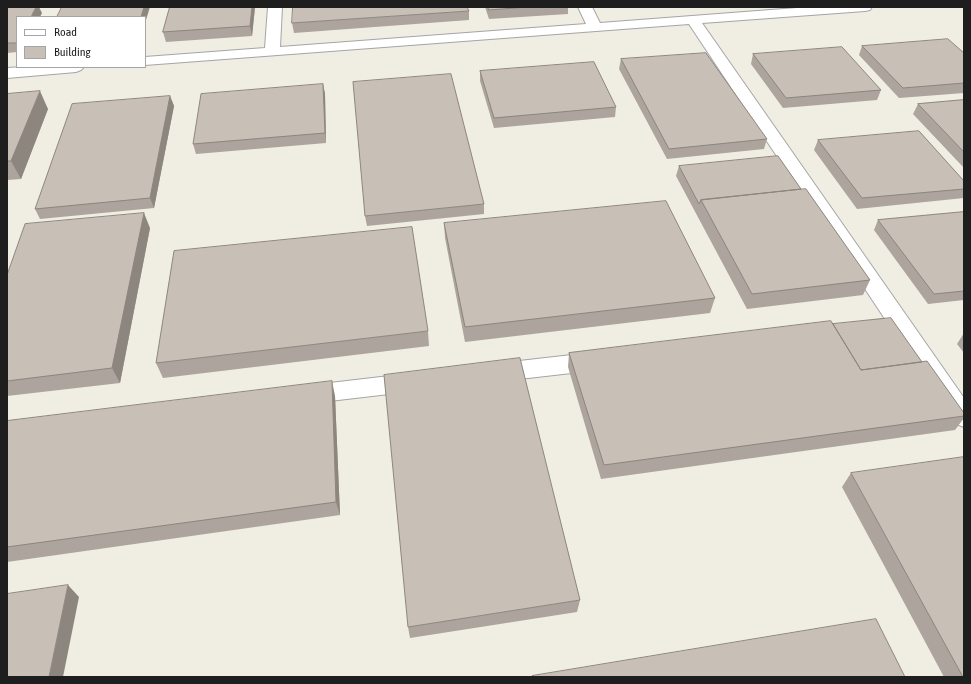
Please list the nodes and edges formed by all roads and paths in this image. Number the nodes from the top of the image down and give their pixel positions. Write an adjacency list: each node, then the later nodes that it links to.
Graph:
1 (275, 7): 6 (street)
2 (585, 7): 5 (street)
3 (865, 7): 4 (street)
4 (692, 20): 5 (street); 10 (street)
5 (595, 27): 6 (street)
6 (272, 51): 7 (street)
7 (146, 61)
8 (62, 68): 9 (street)
9 (7, 72)
10 (901, 325): 11 (street); 16 (street)
11 (846, 332)
12 (616, 359): 13 (street)
13 (474, 375)
14 (434, 380): 15 (street)
15 (284, 398)
16 (964, 417)

